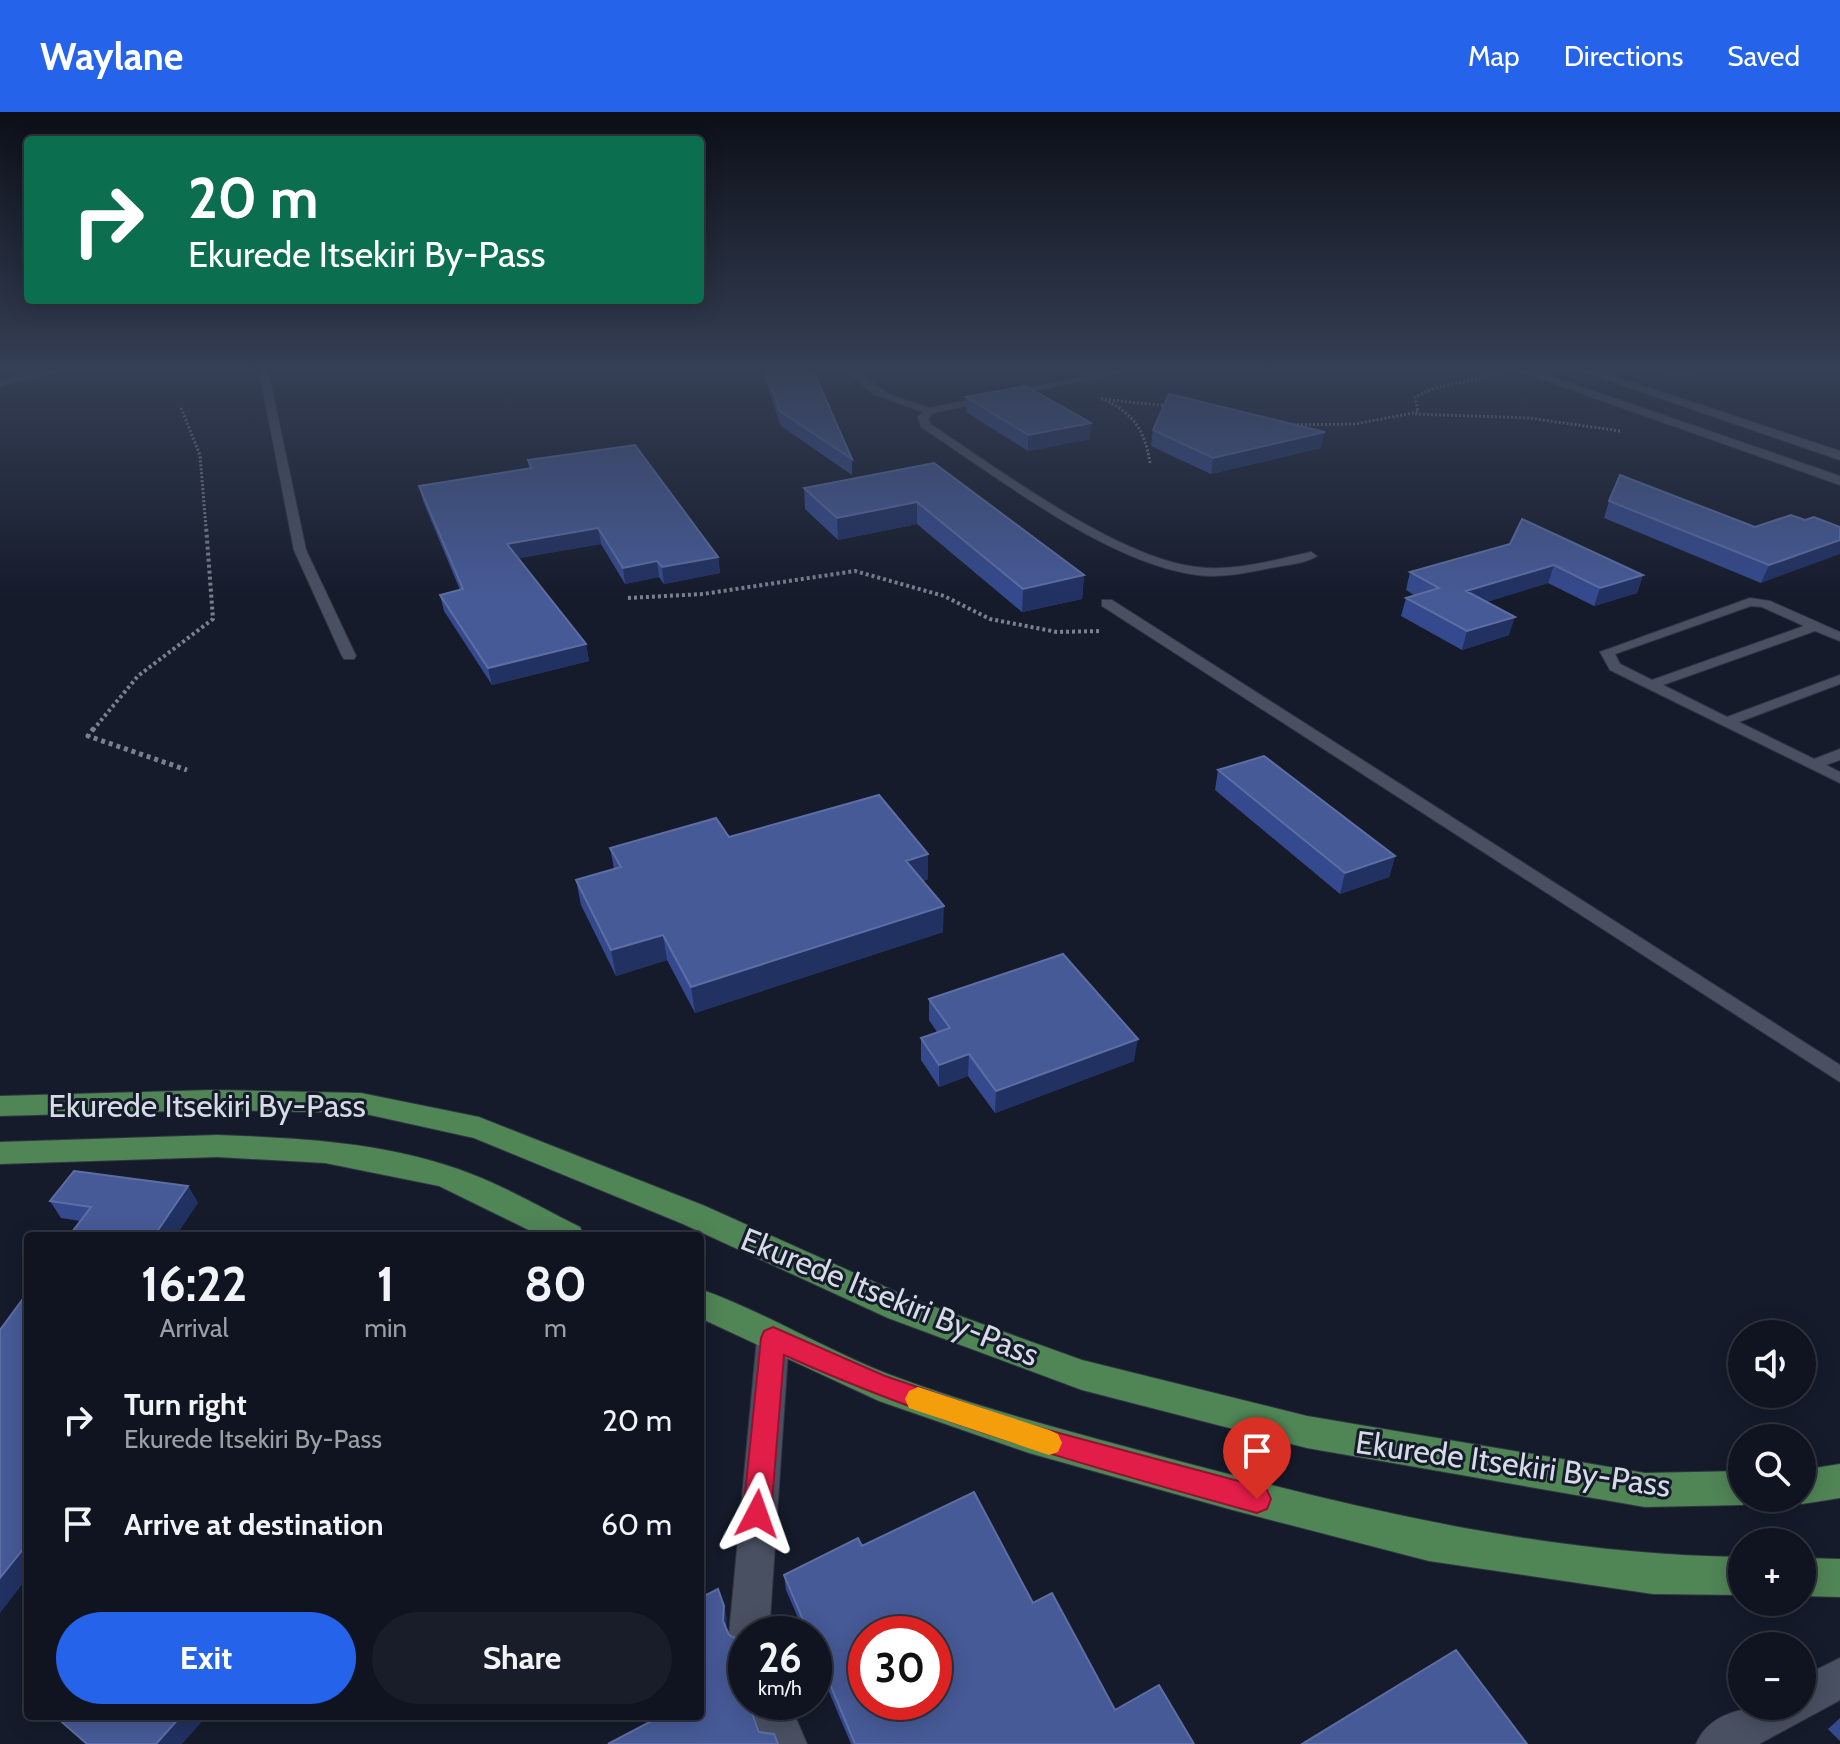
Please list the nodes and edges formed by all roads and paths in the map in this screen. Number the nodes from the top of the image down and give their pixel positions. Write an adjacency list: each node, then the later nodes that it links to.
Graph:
1 (196, 446): 22 (path)
2 (279, 446): 16 (lane)
3 (959, 446): 10 (lane)
4 (1148, 446): 8 (path)
5 (1740, 446): 9 (street)
6 (1811, 446): 7 (street)
7 (1840, 456)
8 (1150, 463)
9 (1840, 481)
10 (1311, 556)
11 (628, 598): 14 (path)
12 (1107, 603): 14 (lane)
13 (1816, 626): 15 (lane); 18 (lane); 18 (lane)
14 (1147, 630): 24 (lane)
15 (1840, 637)
16 (349, 656)
17 (1840, 679): 19 (lane)
18 (1651, 685): 19 (lane)
19 (1726, 722): 21 (lane)
20 (1840, 754): 21 (lane)
21 (1814, 765): 23 (lane)
22 (187, 770)
23 (1840, 778)
24 (1840, 1075)
25 (0, 1106): 32 (main road, Ekurede Itsekiri By-Pass)
26 (0, 1153): 27 (main road, Ekurede Itsekiri By-Pass)
27 (560, 1232)
28 (704, 1305): 29 (main road)
29 (773, 1338): 33 (main road); 36 (street)
30 (1840, 1481): 31 (main road)
31 (1816, 1485)
32 (1728, 1488)
33 (1728, 1576)
34 (1816, 1577): 35 (main road)
35 (1840, 1578)
36 (750, 1616)
37 (1840, 1678): 38 (street)
38 (1816, 1691)
39 (776, 1720): 41 (street)
40 (1762, 1720): 42 (street)
41 (786, 1744)
42 (1717, 1744)

